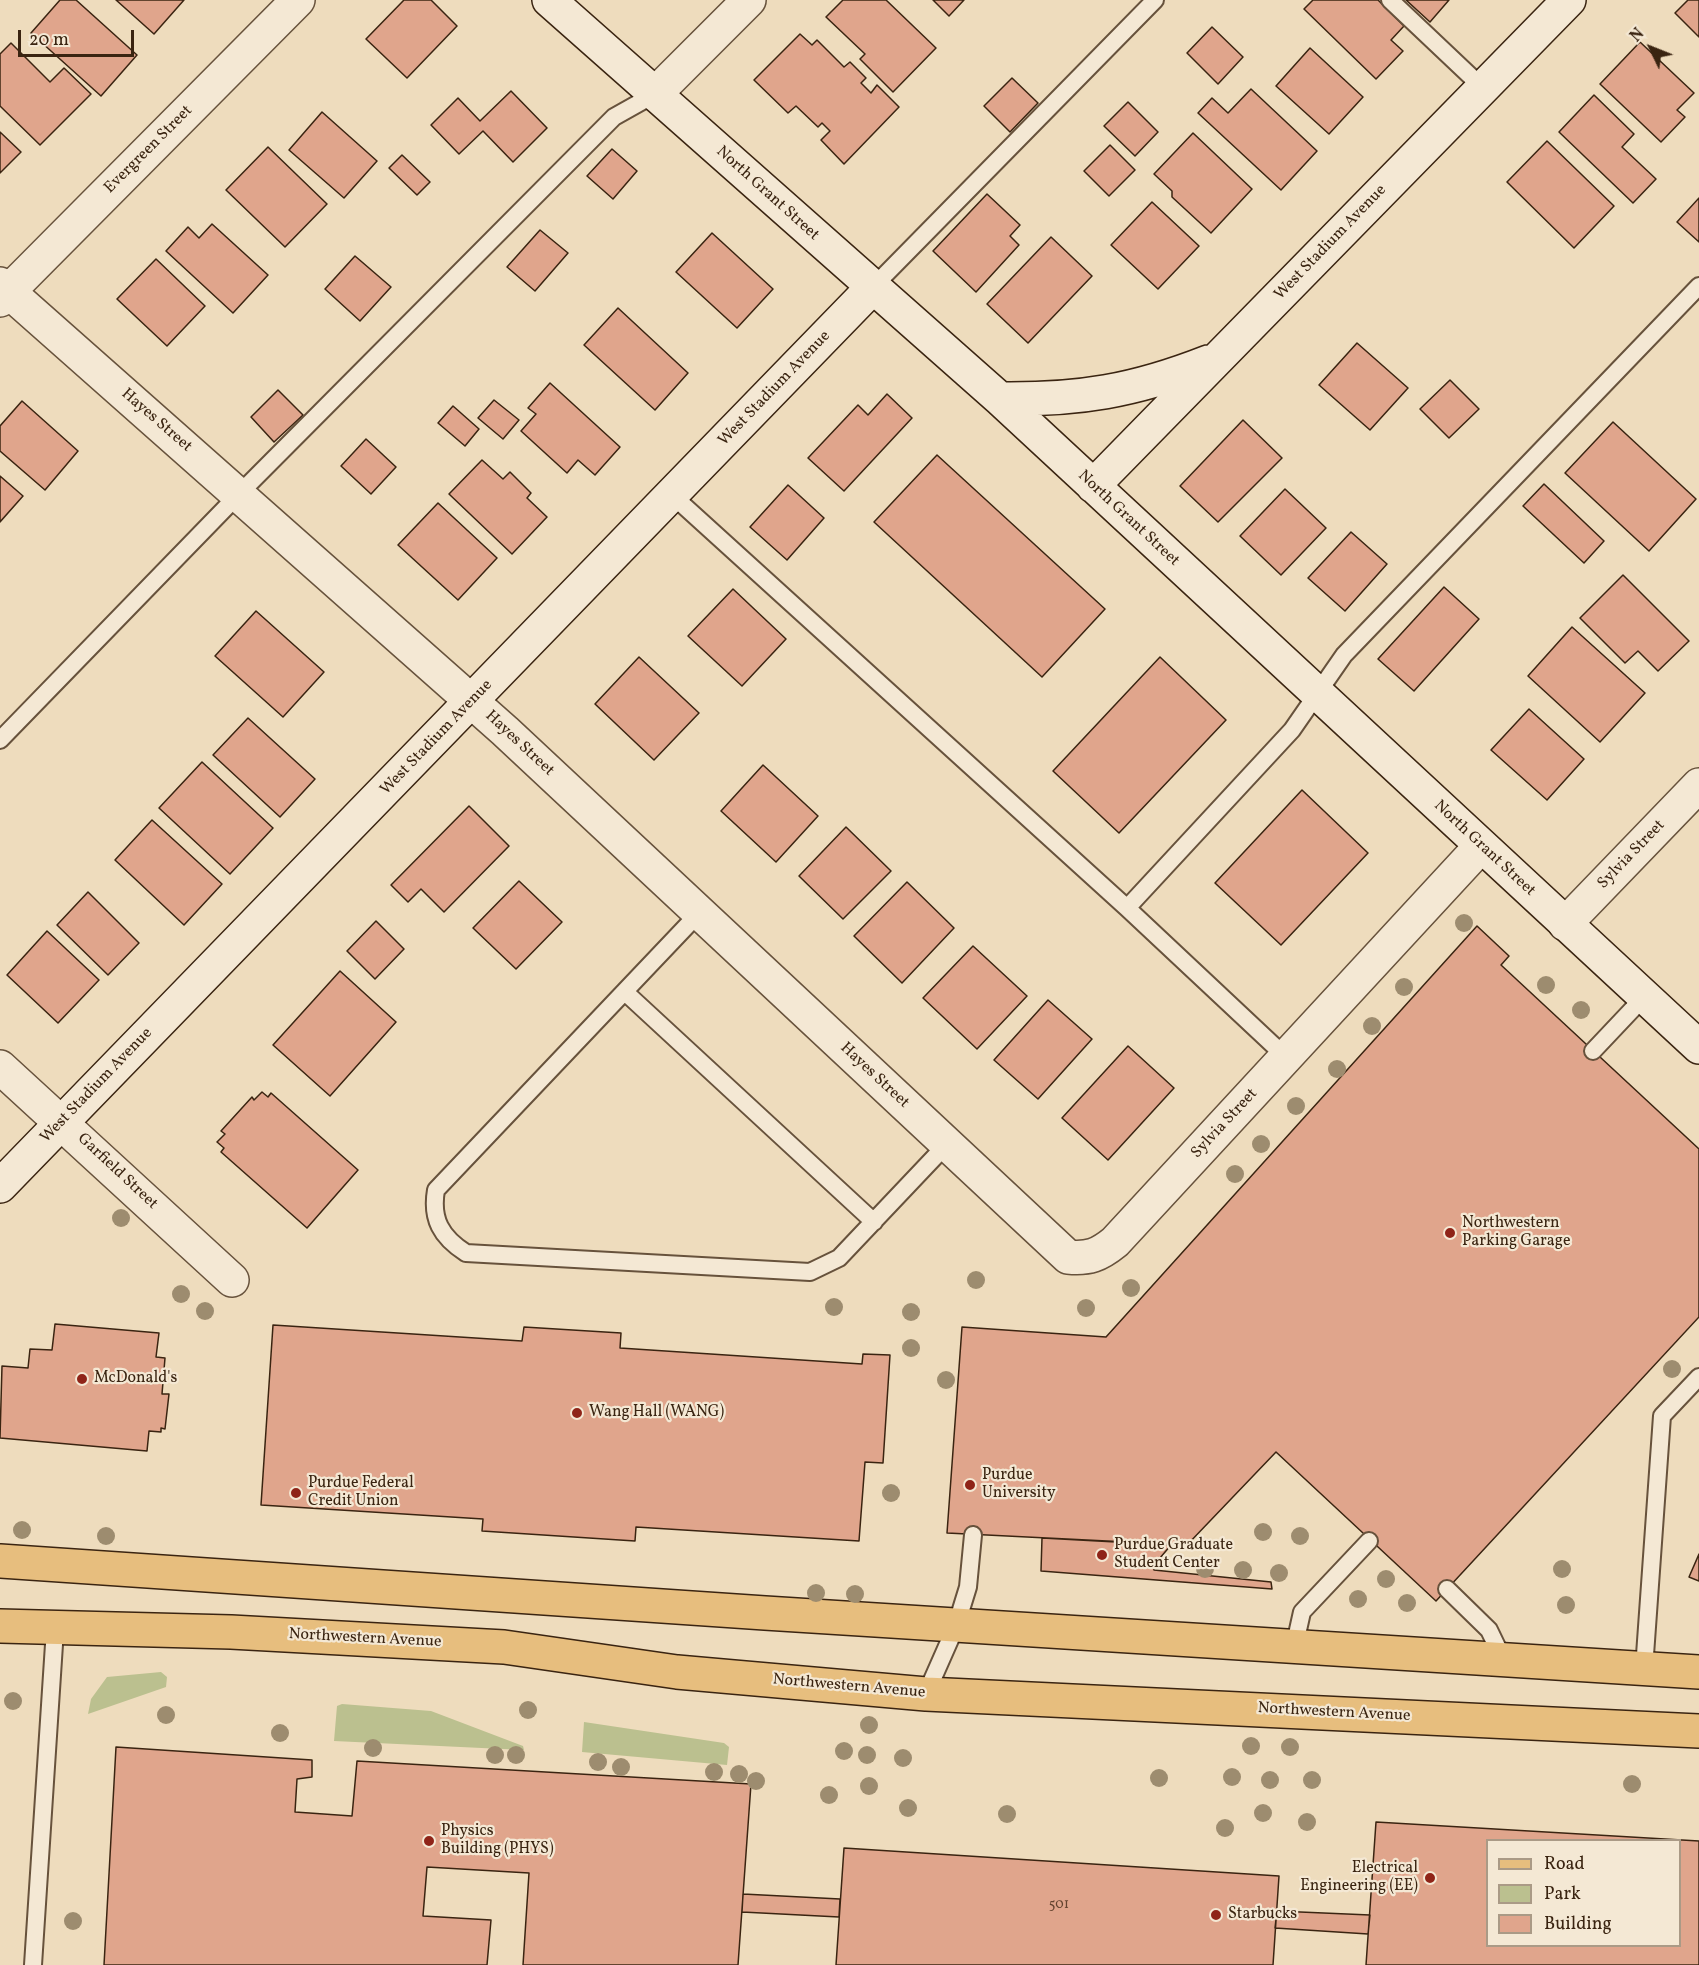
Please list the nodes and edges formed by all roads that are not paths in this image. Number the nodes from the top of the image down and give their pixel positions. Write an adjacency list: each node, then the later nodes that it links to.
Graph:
1 (298, 0): 11 (street, Evergreen Street)
2 (549, 0): 8 (street, North Grant Street)
3 (749, 0): 8 (street)
4 (1155, 0): 10 (lane)
5 (1390, 0): 7 (lane)
6 (1569, 0): 7 (street, West Stadium Avenue)
7 (1483, 88): 12 (street, West Stadium Avenue)
8 (656, 94): 10 (street, North Grant Street); 15 (lane)
9 (1699, 286): 17 (lane)
10 (872, 288): 13 (street, North Grant Street); 16 (street, West Stadium Avenue)
11 (3, 292): 15 (street, Hayes Street)
12 (1218, 358): 13 (street); 14 (street, West Stadium Avenue)
13 (1000, 399): 14 (street, North Grant Street)
14 (1093, 486): 17 (street, North Grant Street)
15 (239, 494): 18 (street, Hayes Street); 19 (lane)
16 (672, 495): 18 (street, West Stadium Avenue); 22 (lane)
17 (1316, 695): 21 (street, North Grant Street); 22 (lane)
18 (472, 701): 23 (street, Hayes Street); 31 (street, West Stadium Avenue)
19 (0, 740)
20 (1699, 785): 24 (street, Sylvia Street)
21 (1481, 846): 24 (street, North Grant Street); 29 (street, Sylvia Street)
22 (1126, 908): 29 (lane)
23 (700, 912): 25 (lane); 32 (street, Hayes Street)
24 (1565, 924): 26 (street, North Grant Street)
25 (625, 993): 34 (lane); 34 (lane)
26 (1644, 997): 27 (street, North Grant Street); 28 (lane)
27 (1699, 1047)
28 (1593, 1051)
29 (1287, 1058): 32 (street, Sylvia Street)
30 (0, 1067): 31 (street, Garfield Street)
31 (62, 1122): 33 (street, West Stadium Avenue); 35 (street, Garfield Street)
32 (947, 1144): 34 (lane)
33 (0, 1185)
34 (874, 1222)
35 (232, 1280)
36 (1699, 1377): 46 (lane)
37 (973, 1535): 42 (lane)
38 (1369, 1541): 44 (lane)
39 (0, 1560): 42 (main road)
40 (1447, 1589): 45 (lane)
41 (0, 1626): 43 (main road, Northwestern Avenue)
42 (956, 1626): 44 (main road); 48 (lane)
43 (55, 1629): 48 (main road, Northwestern Avenue); 50 (lane)
44 (1294, 1648): 45 (main road)
45 (1503, 1659): 46 (main road)
46 (1644, 1669): 47 (main road)
47 (1699, 1672)
48 (927, 1694): 49 (main road, Northwestern Avenue)
49 (1699, 1731)
50 (33, 1965)

